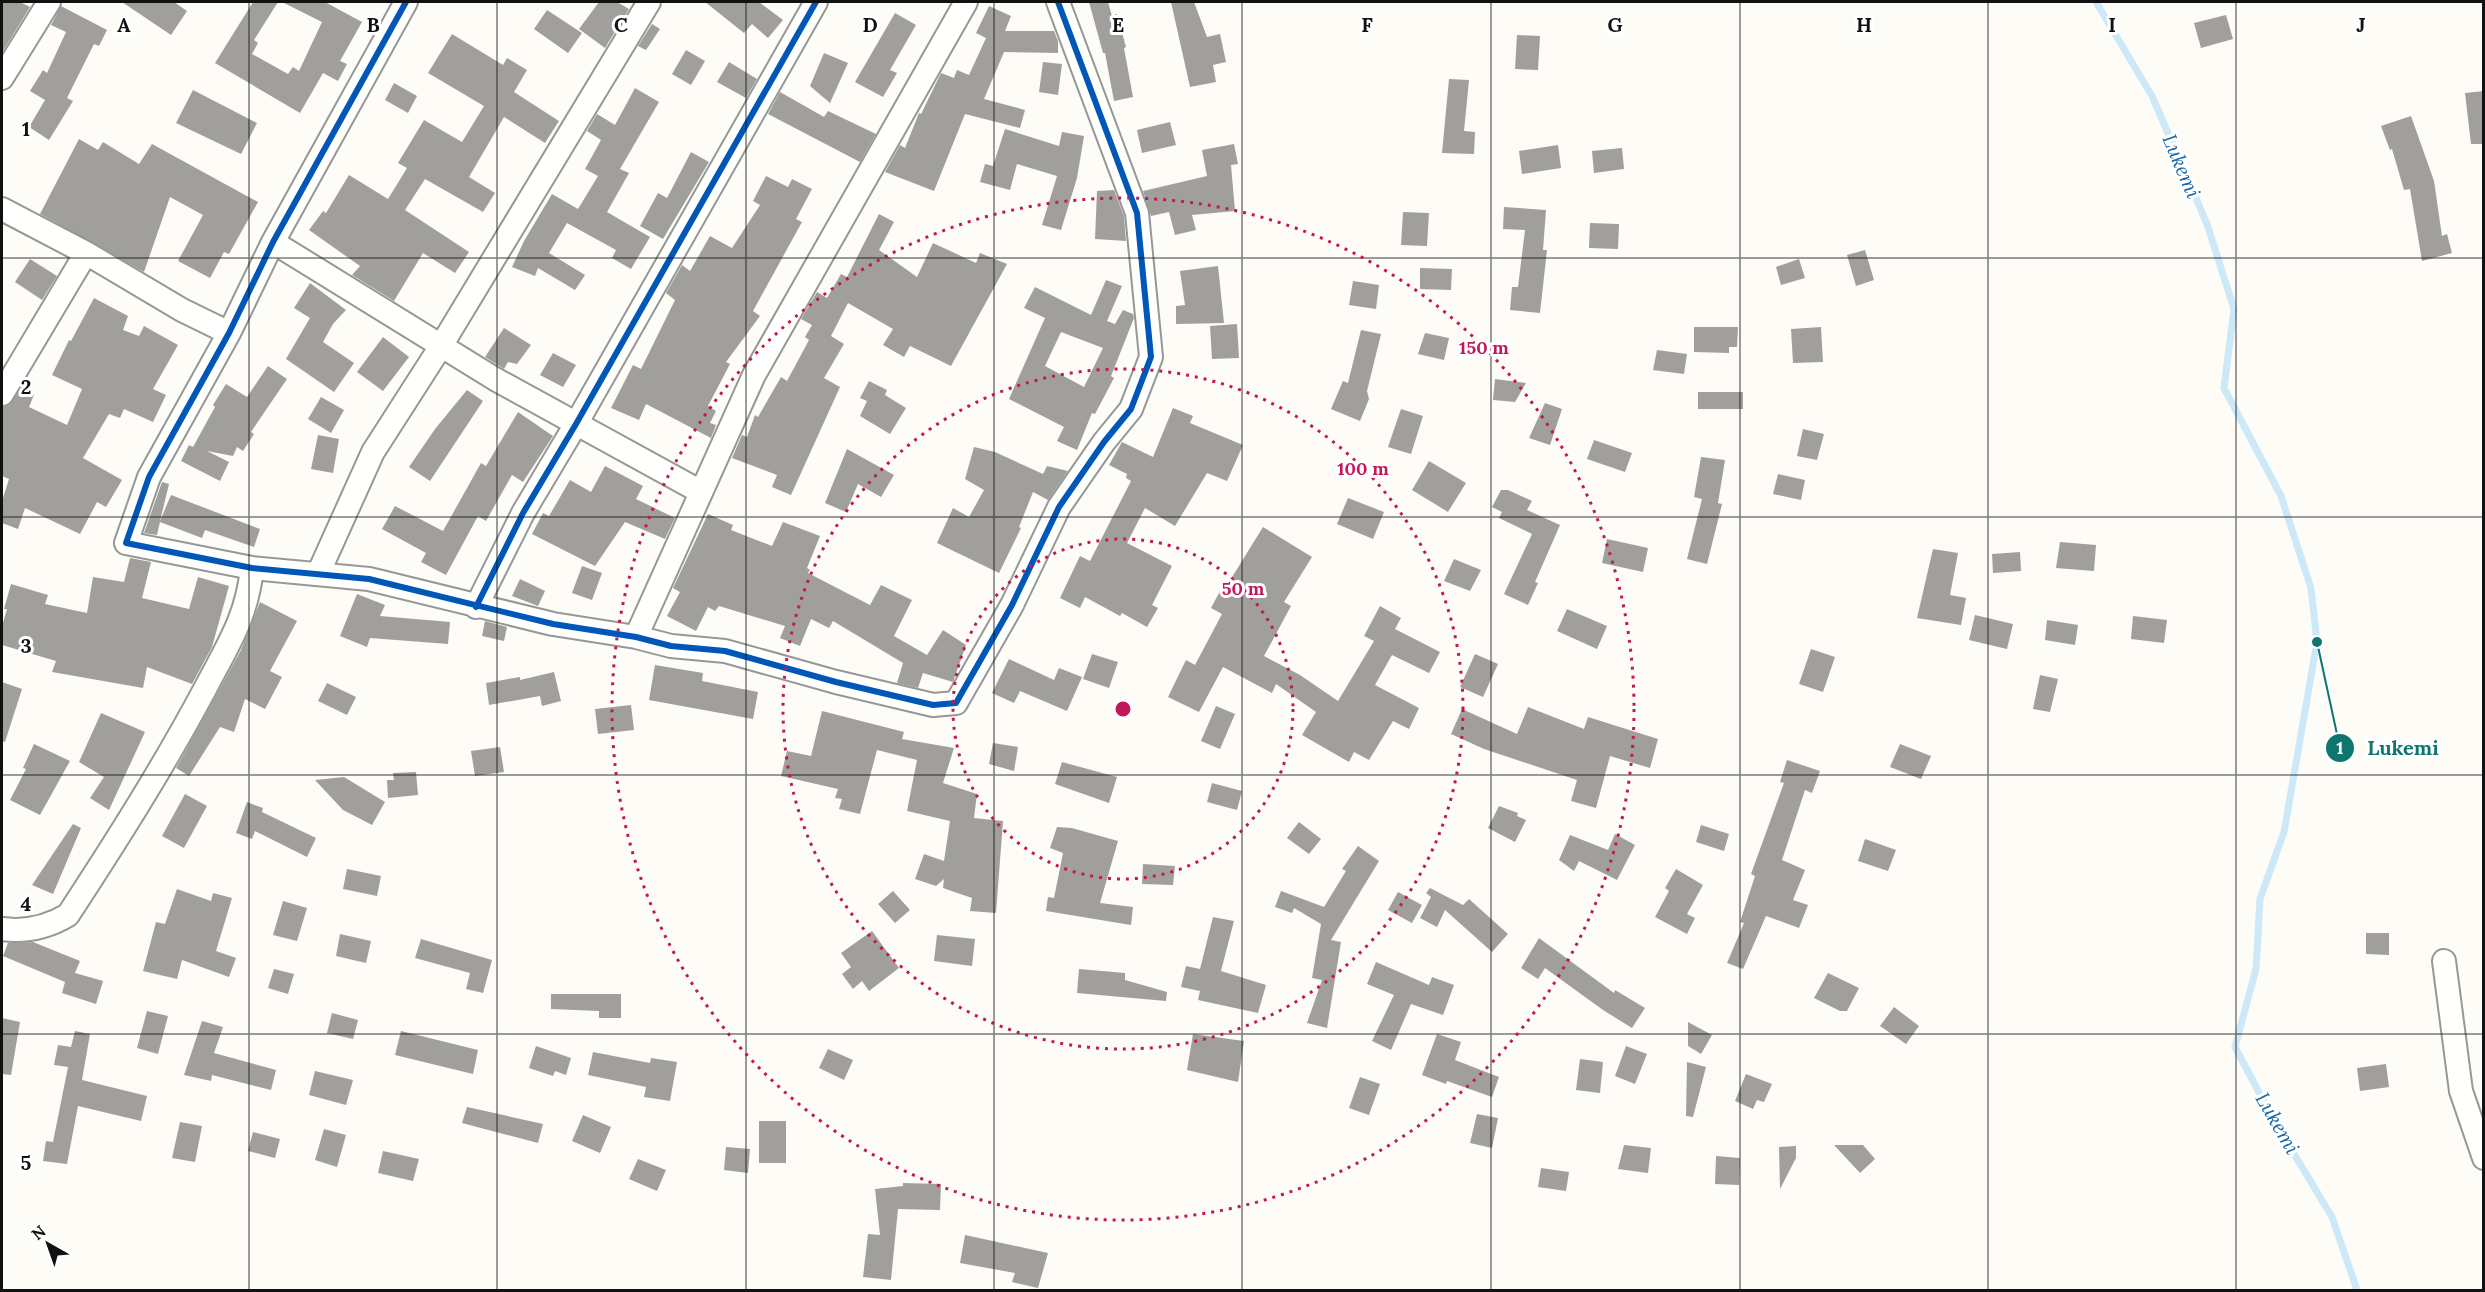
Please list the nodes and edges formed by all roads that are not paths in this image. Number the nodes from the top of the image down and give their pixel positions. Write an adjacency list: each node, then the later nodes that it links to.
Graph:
1 (49, 2): 7 (street)
2 (406, 2): 9 (street)
3 (649, 2): 12 (street)
4 (816, 2): 14 (street)
5 (966, 2): 15 (street)
6 (1058, 2): 19 (street)
7 (2, 78)
8 (2, 209): 10 (street)
9 (273, 242): 11 (street); 12 (street)
10 (86, 253): 11 (street); 13 (street)
11 (229, 333): 16 (street)
12 (441, 346): 14 (street); 17 (street)
13 (2, 394)
14 (576, 424): 15 (street); 18 (street)
15 (700, 492): 19 (street)
16 (252, 568): 17 (street); 20 (street)
17 (318, 574): 18 (street)
18 (476, 607): 19 (street)
19 (636, 636)
20 (2, 929)
21 (2444, 961): 22 (street)
22 (2484, 1158)

